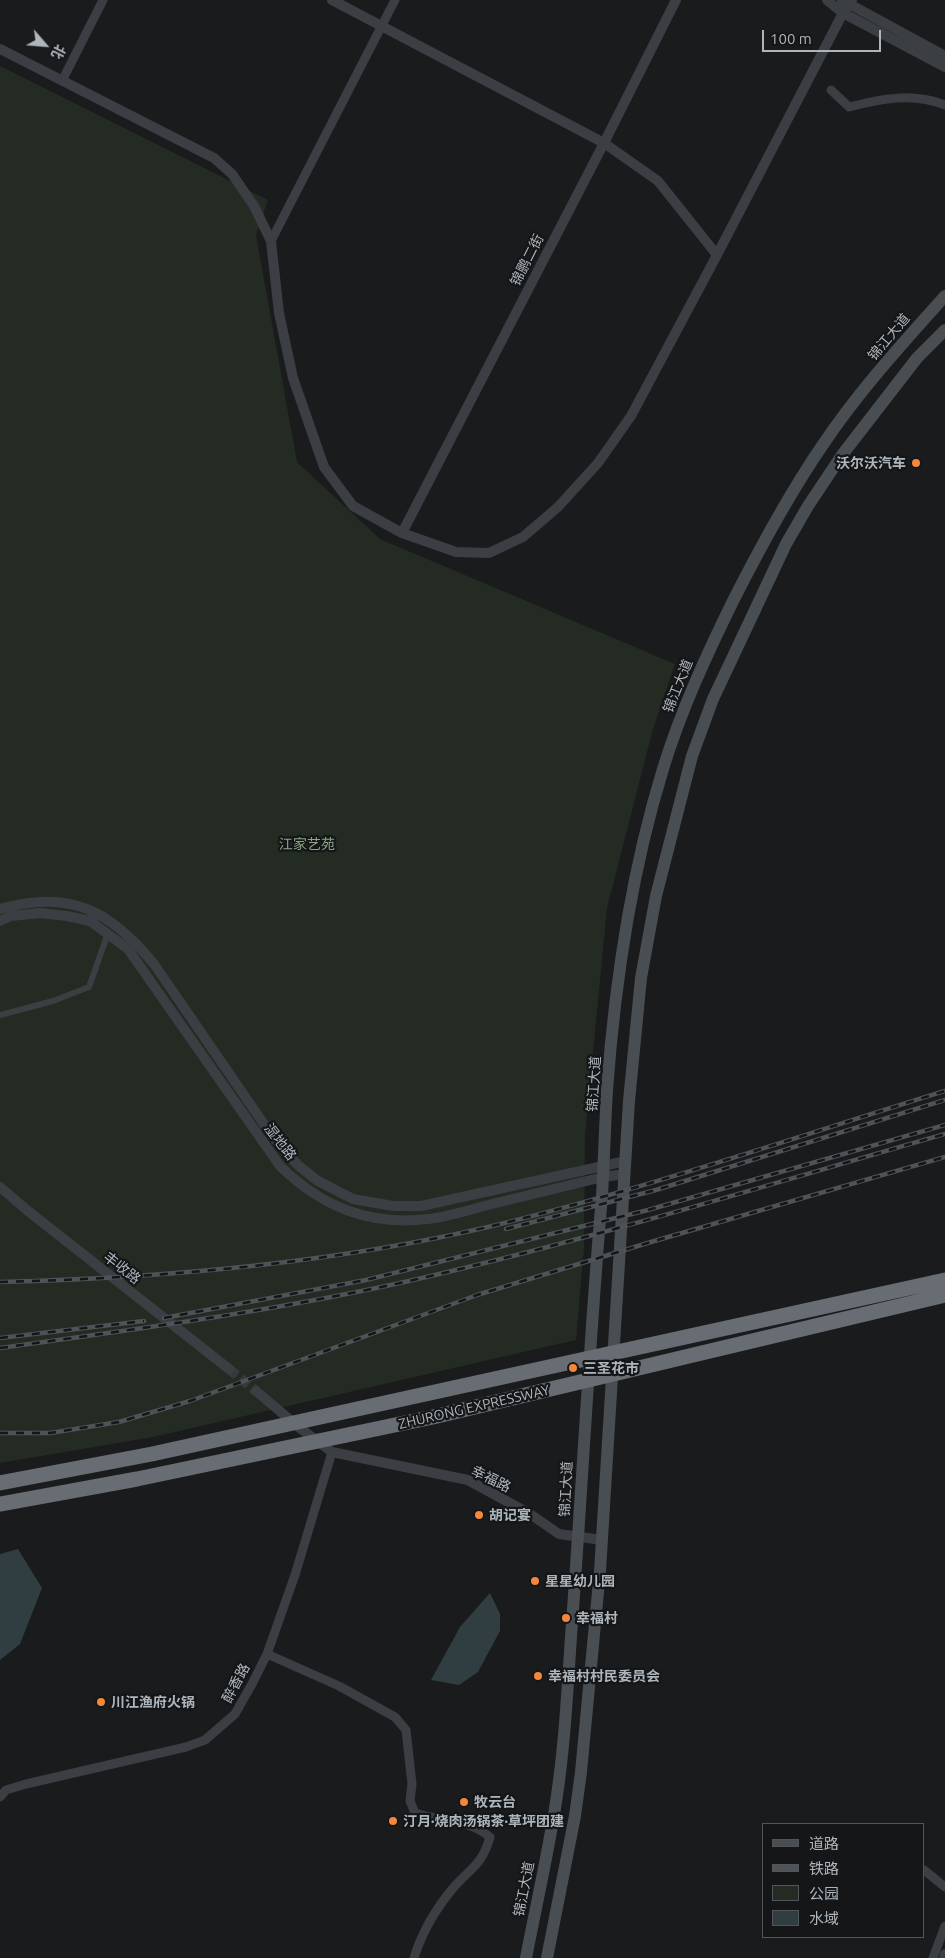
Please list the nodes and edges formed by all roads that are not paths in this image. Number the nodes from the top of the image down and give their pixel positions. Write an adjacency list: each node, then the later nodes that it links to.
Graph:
1 (103, 0): 11 (street)
2 (332, 0): 7 (street)
3 (395, 0): 7 (street)
4 (676, 0): 14 (street, 锦鹏二街)
5 (827, 0): 6 (street)
6 (846, 4): 9 (street); 10 (street); 16 (street)
7 (383, 25): 14 (street); 15 (street)
8 (0, 49): 11 (street)
9 (945, 56)
10 (945, 67)
11 (62, 81): 15 (street)
12 (831, 90): 13 (street)
13 (945, 105)
14 (604, 143): 16 (street); 19 (street, 锦鹏二街)
15 (271, 241): 19 (street)
16 (717, 255): 19 (street)
17 (945, 296): 28 (main road, 锦江大道)
18 (945, 330): 27 (main road)
19 (402, 533)
20 (0, 909): 22 (street, 湿地路)
21 (0, 921): 23 (street, 湿地路)
22 (114, 923): 23 (street); 25 (street, 湿地路)
23 (109, 933): 24 (street); 26 (street, 湿地路)
24 (0, 1016)
25 (239, 1087): 26 (street); 28 (street, 湿地路)
26 (229, 1094): 28 (street, 湿地路)
27 (626, 1161): 28 (street, 湿地路); 29 (main road)
28 (603, 1171): 29 (street, 湿地路); 38 (main road, 锦江大道)
29 (625, 1174): 39 (main road)
30 (0, 1187): 33 (street, 丰收路)
31 (945, 1280): 36 (highway, ZHURONG EXPRESSWAY)
32 (945, 1295): 37 (highway, ZHURONG EXPRESSWAY)
33 (229, 1369)
34 (256, 1391): 35 (street)
35 (332, 1452): 38 (street, 幸福路); 40 (street, 醉香路)
36 (0, 1483)
37 (0, 1504)
38 (578, 1536): 39 (street, 幸福路); 46 (main road, 锦江大道)
39 (602, 1540): 47 (main road)
40 (267, 1654): 41 (street, 醉香路); 45 (street)
41 (0, 1797)
42 (925, 1871): 43 (street)
43 (945, 1887)
44 (945, 1926): 48 (street)
45 (414, 1958)
46 (526, 1958)
47 (547, 1958)
48 (933, 1958)

